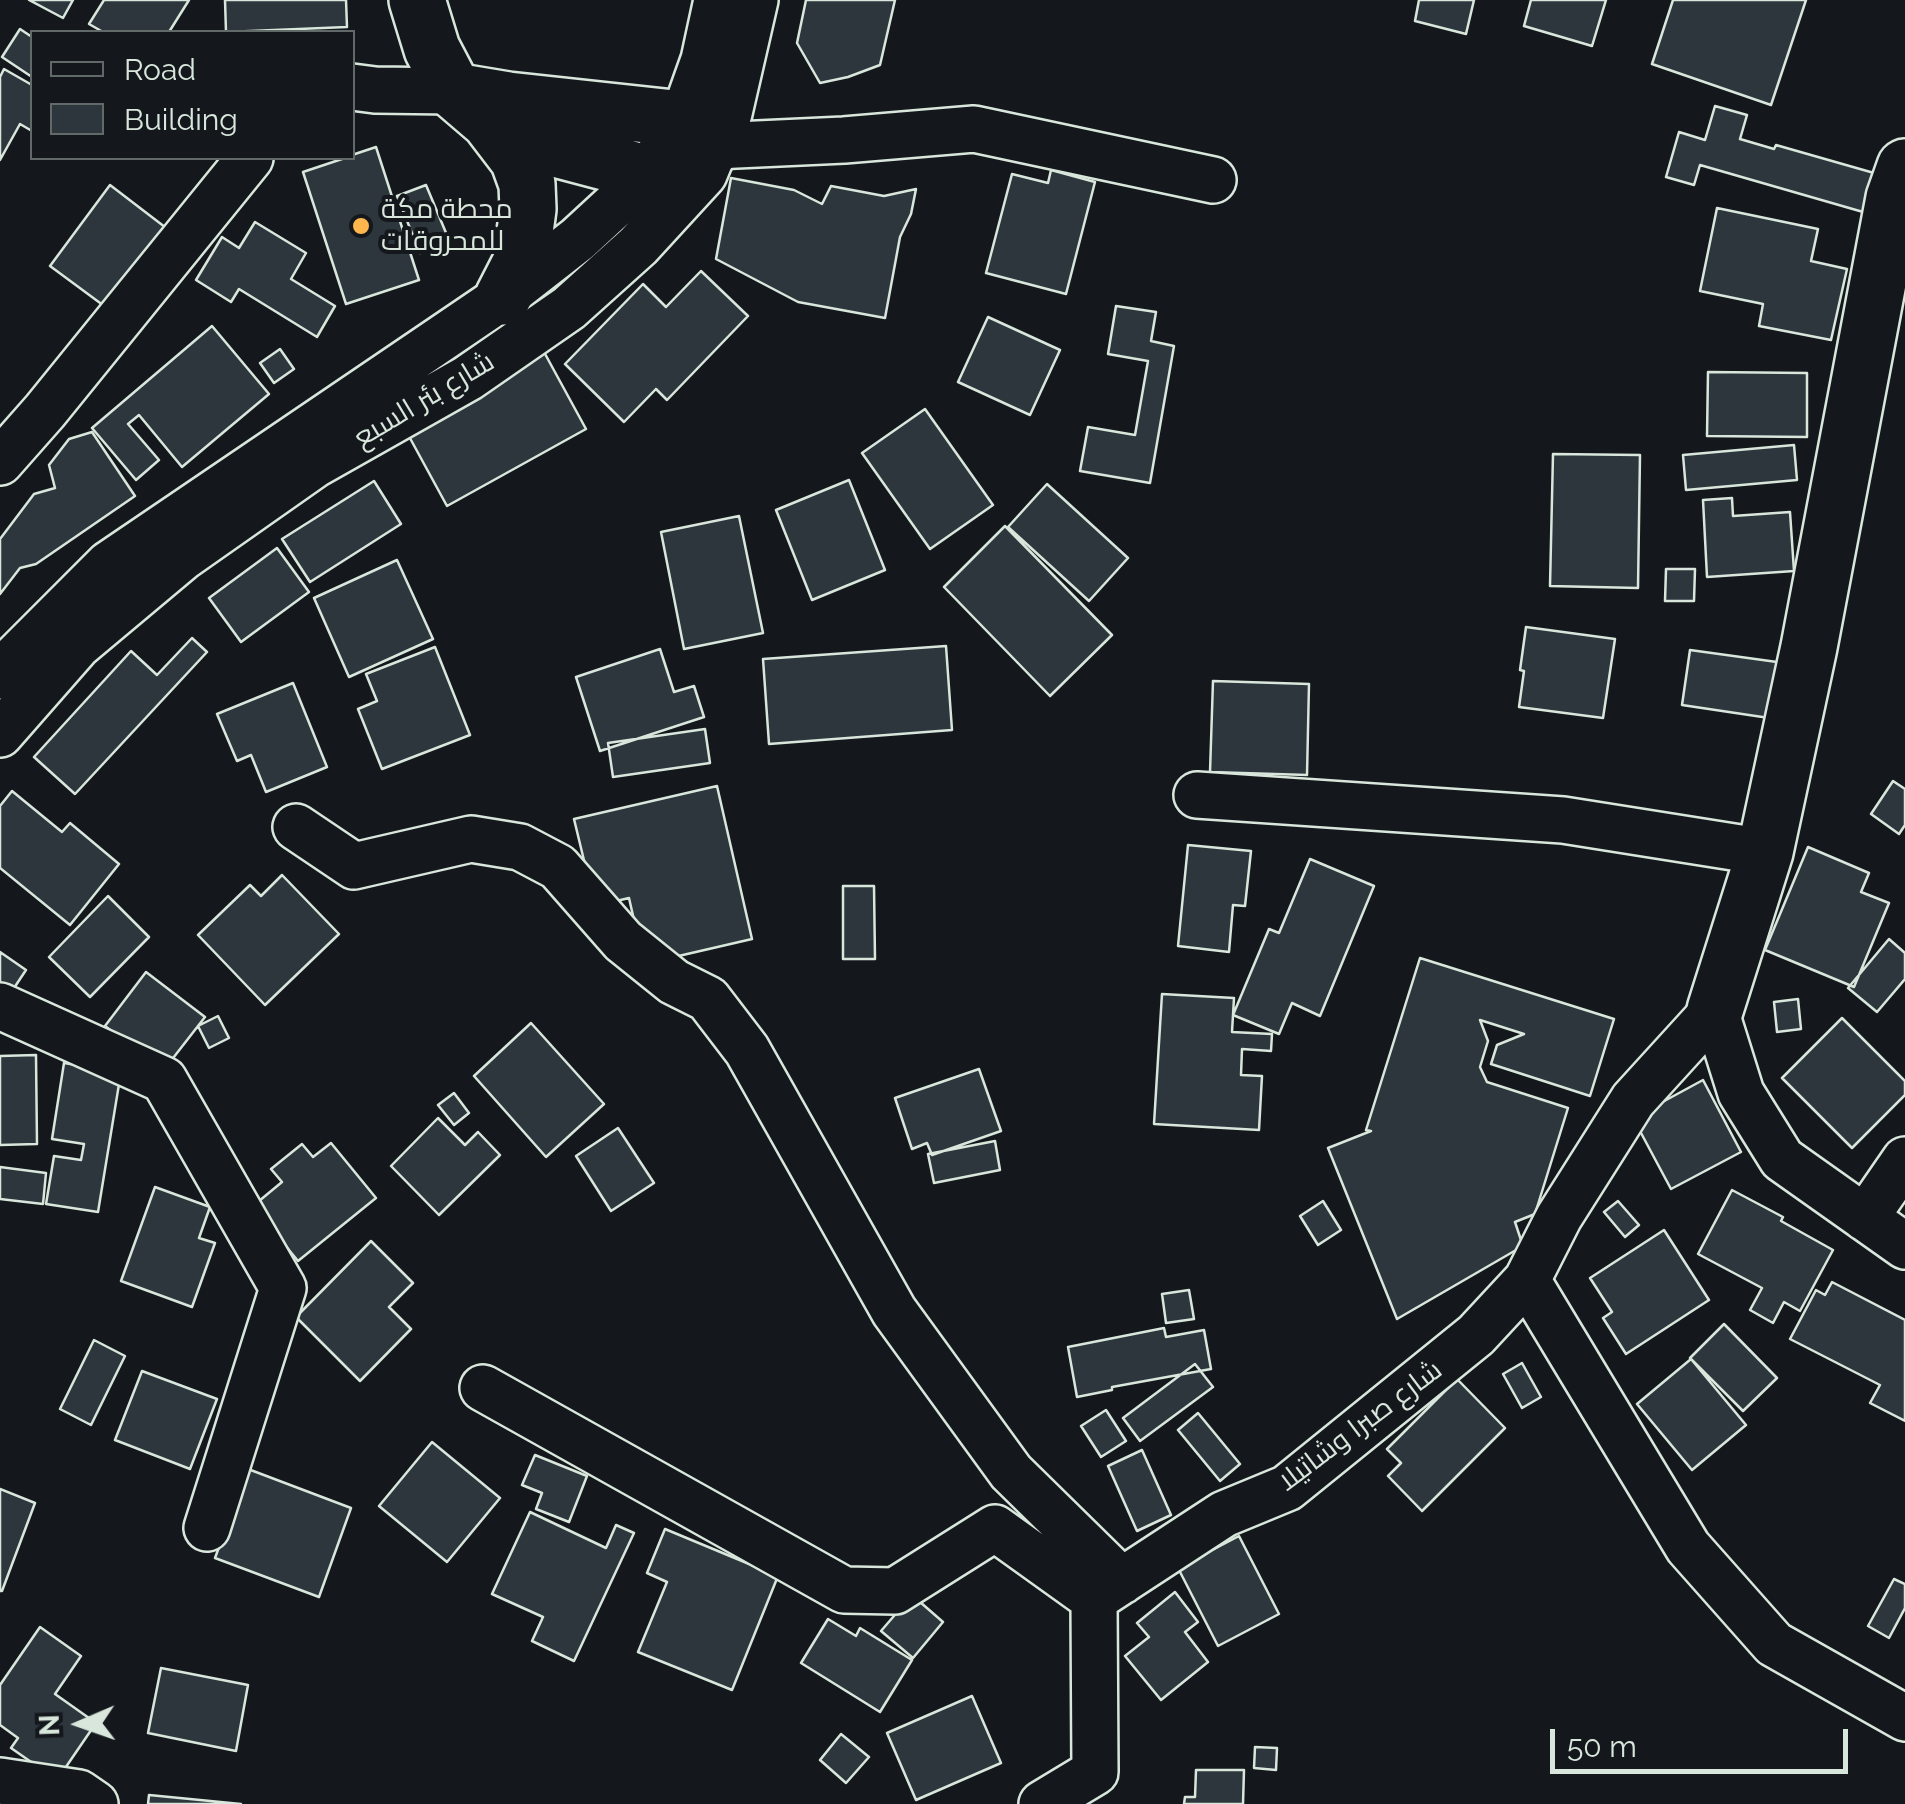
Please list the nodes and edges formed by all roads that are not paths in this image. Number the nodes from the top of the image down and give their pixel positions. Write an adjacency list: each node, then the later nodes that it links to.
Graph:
1 (417, 0): 5 (main road)
2 (717, 0): 6 (street, شارع بئر السبع)
3 (755, 0): 6 (street, شارع بئر السبع)
4 (355, 87): 5 (street)
5 (472, 106): 6 (main road); 9 (main road); 11 (main road)
6 (699, 132): 9 (main road); 10 (street); 14 (street, شارع بئر السبع)
7 (248, 160): 12 (street)
8 (1905, 167): 17 (main road)
9 (646, 174): 11 (street, شارع بئر السبع)
10 (1213, 180)
11 (502, 297): 13 (street, شارع بئر السبع)
12 (0, 462)
13 (0, 676)
14 (0, 734)
15 (1197, 795): 17 (street)
16 (296, 828): 26 (street)
17 (1765, 852): 19 (main road)
18 (0, 1006): 25 (street)
19 (1715, 1010): 21 (street); 23 (street, شارع صبرا وشاتيلا)
20 (1905, 1160): 21 (street)
21 (1865, 1218): 22 (street)
22 (1905, 1246)
23 (1527, 1280): 26 (street, شارع صبرا وشاتيلا); 27 (street)
24 (482, 1388): 26 (street)
25 (207, 1528)
26 (1108, 1590): 30 (street)
27 (1905, 1718)
28 (0, 1781): 29 (street)
29 (96, 1804)
30 (1042, 1804)

